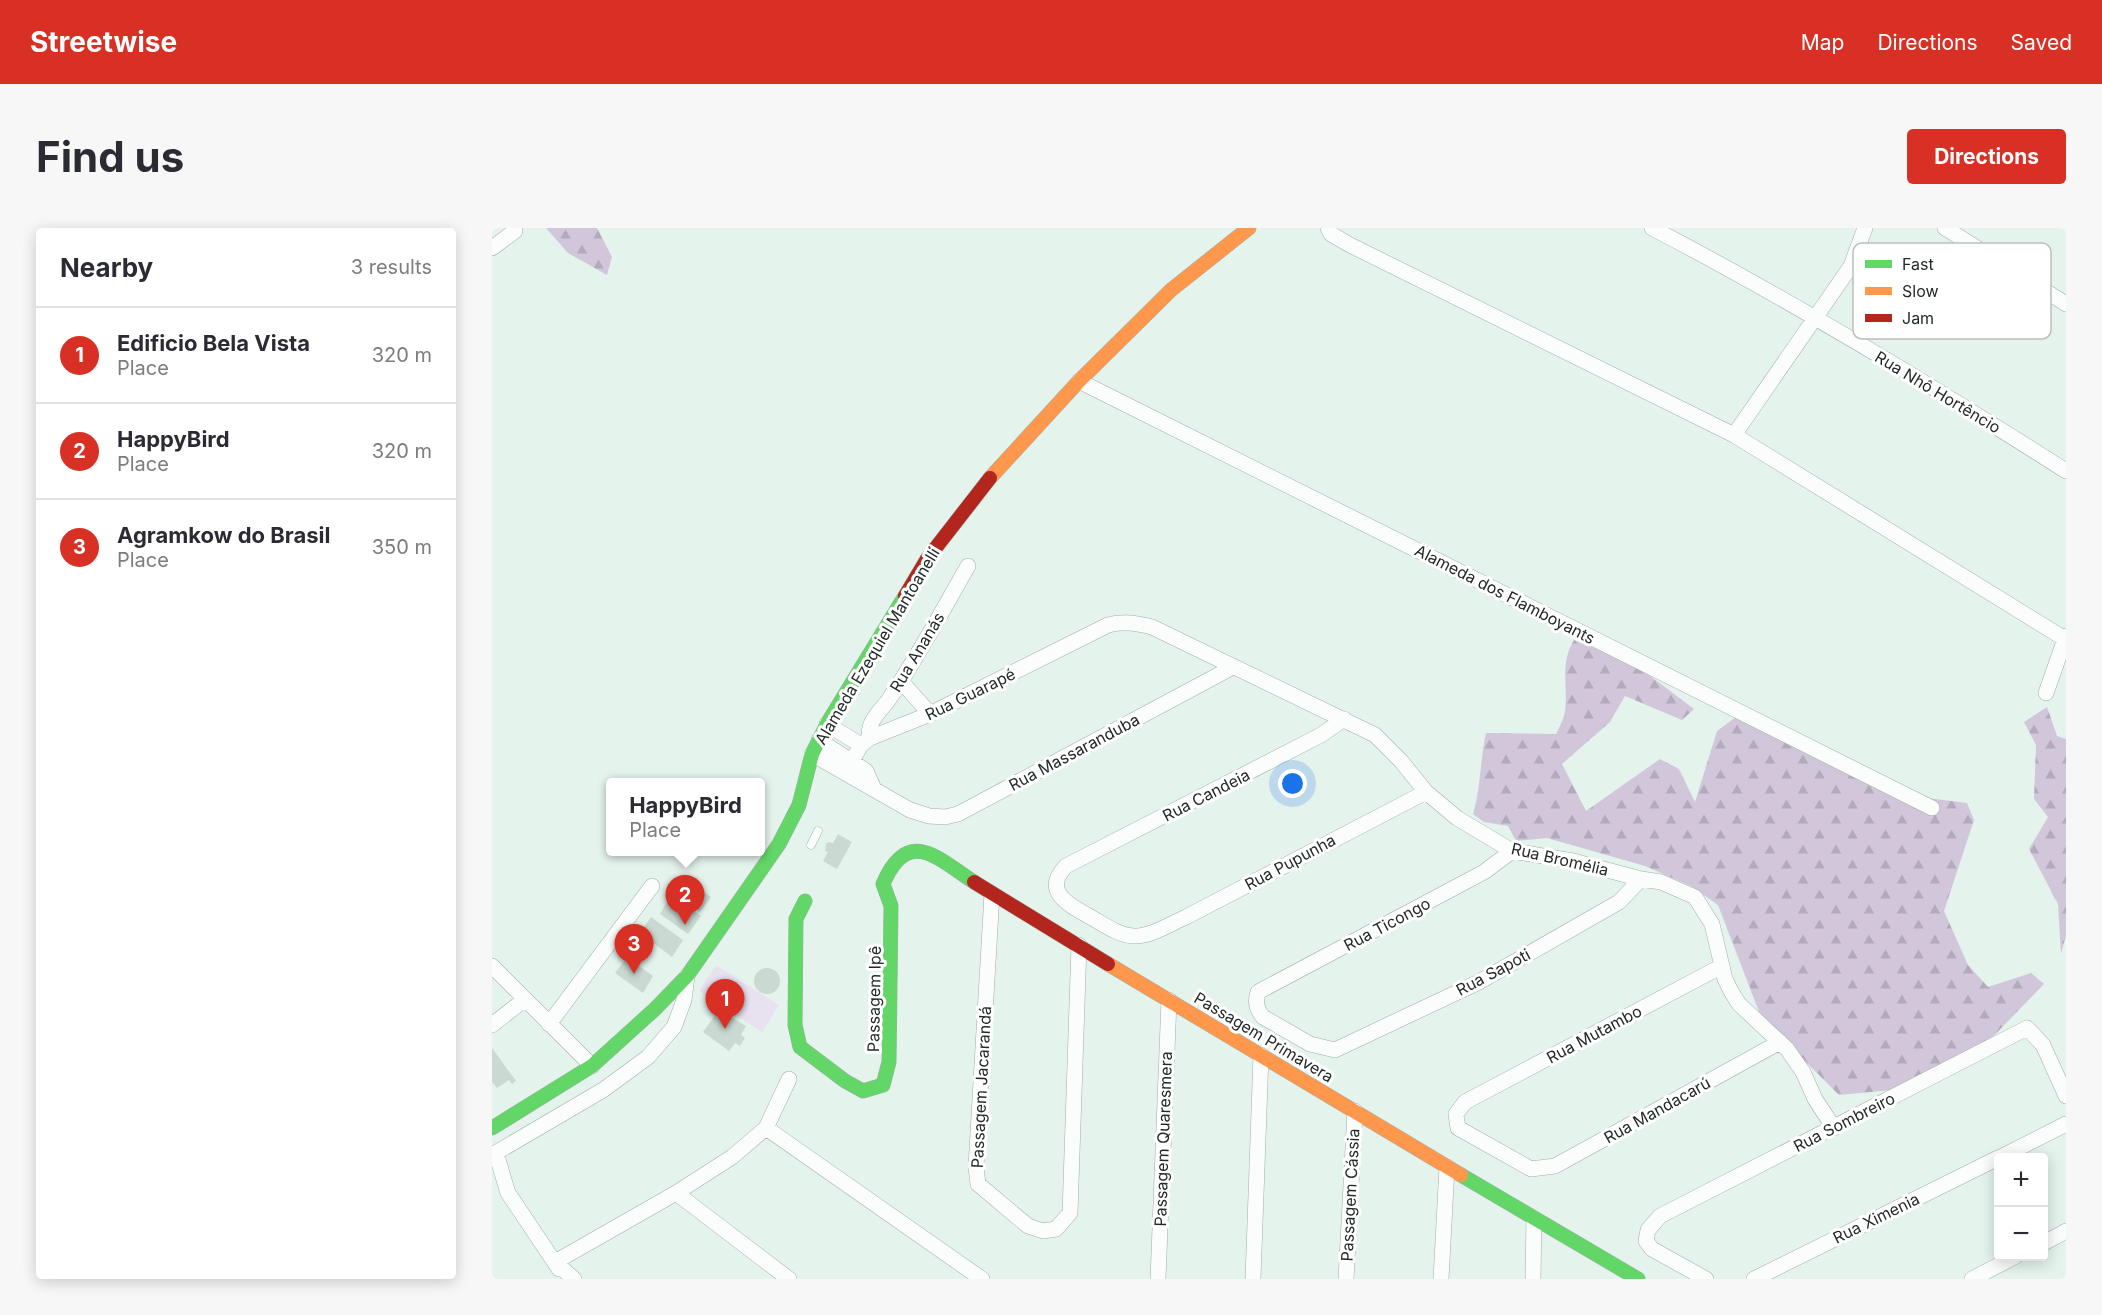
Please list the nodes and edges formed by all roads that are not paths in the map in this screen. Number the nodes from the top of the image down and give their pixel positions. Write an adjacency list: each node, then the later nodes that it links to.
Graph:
1 (1249, 228): 14 (street, Alameda Ezequiel Mantoanelli)
2 (1328, 228): 15 (street)
3 (1652, 228): 13 (street, Rua Nhô Hortêncio)
4 (1865, 228): 7 (street)
5 (1945, 228): 8 (street)
6 (515, 231): 9 (street)
7 (1859, 243)
8 (1969, 243)
9 (492, 248)
10 (1853, 261): 13 (street)
11 (2051, 295): 12 (street)
12 (2066, 304)
13 (1816, 318): 15 (street); 16 (street, Rua Nhô Hortêncio)
14 (1079, 381): 25 (street, Alameda Ezequiel Mantoanelli); 31 (street, Alameda dos Flamboyants)
15 (1734, 435): 19 (street)
16 (2066, 471)
17 (968, 566): 21 (street, Rua Ananás)
18 (1107, 625): 20 (street, Rua Bromélia); 23 (street, Rua Guarapé)
19 (2065, 638): 22 (street)
20 (1233, 667): 24 (street, Rua Bromélia); 28 (street, Rua Massaranduba)
21 (901, 681): 23 (street); 26 (street, Rua Ananás)
22 (2046, 693)
23 (930, 714): 26 (street, Rua Guarapé)
24 (1344, 719): 29 (street, Rua Bromélia); 37 (street, Rua Candeia)
25 (827, 724): 26 (street); 27 (street, Alameda Ezequiel Mantoanelli)
26 (866, 741): 28 (street)
27 (816, 747): 28 (street, Rua Massaranduba); 30 (street, Alameda Ezequiel Mantoanelli)
28 (849, 767)
29 (1426, 792): 36 (street, Rua Bromélia); 37 (street, Rua Pupunha)
30 (799, 805): 32 (street); 35 (street, Alameda Ezequiel Mantoanelli)
31 (1932, 807)
32 (814, 830): 34 (lane)
33 (792, 845): 35 (street)
34 (812, 845)
35 (775, 851): 46 (street, Alameda Ezequiel Mantoanelli)
36 (1512, 851): 38 (street, Rua Bromélia); 54 (street, Rua Ticongo)
37 (1065, 866)
38 (1641, 879): 45 (street, Rua Bromélia); 54 (street, Rua Sapoti)
39 (883, 884): 41 (street, Passagem Primavera); 42 (street, Passagem Ipê)
40 (652, 886): 50 (street)
41 (992, 894): 43 (street, Passagem Primavera); 43 (street, Passagem Jacarandá)
42 (806, 901)
43 (1078, 945): 48 (street, Passagem Primavera)
44 (492, 966): 47 (street)
45 (1722, 966): 53 (street, Rua Bromélia); 68 (street, Rua Mutambo)
46 (687, 976): 49 (street, Alameda Ezequiel Mantoanelli); 52 (street, Alameda Ezequiel Mantoanelli)
47 (524, 1000): 50 (street); 51 (street)
48 (1169, 1000): 55 (street, Passagem Primavera); 81 (street, Passagem Quaresmera)
49 (655, 1009): 52 (street); 56 (street, Alameda Ezequiel Mantoanelli)
50 (549, 1024): 56 (street)
51 (492, 1025)
52 (674, 1027): 65 (street, Alameda Ezequiel Mantoanelli)
53 (1780, 1042): 63 (street, Rua Bromélia); 68 (street, Rua Mandacarú)
54 (1335, 1050)
55 (1261, 1055): 59 (street, Passagem Primavera); 82 (street)
56 (592, 1066): 61 (street, Alameda Ezequiel Mantoanelli)
57 (789, 1079): 62 (street)
58 (2066, 1096): 63 (street, Rua Sombreiro)
59 (1355, 1111): 67 (street, Passagem Primavera); 83 (street, Passagem Cássia)
60 (2066, 1124): 64 (street, Rua Ximenia)
61 (492, 1128)
62 (766, 1128): 71 (street); 80 (street)
63 (1834, 1128): 87 (street, Rua Sombreiro)
64 (2009, 1153)
65 (494, 1154): 70 (street)
66 (1994, 1160): 88 (street, Rua Ximenia)
67 (1447, 1167): 72 (street, Passagem Primavera); 84 (street)
68 (1531, 1169)
69 (492, 1185): 70 (street)
70 (508, 1193): 76 (street)
71 (676, 1193): 76 (street); 79 (street)
72 (1534, 1219): 85 (street); 86 (street, Passagem Primavera)
73 (2066, 1231): 74 (street)
74 (2048, 1240)
75 (2008, 1261): 89 (street)
76 (555, 1262): 77 (street); 78 (street)
77 (565, 1279)
78 (574, 1279)
79 (789, 1279)
80 (982, 1279)
81 (1158, 1279)
82 (1253, 1279)
83 (1346, 1279)
84 (1440, 1279)
85 (1533, 1279)
86 (1636, 1279)
87 (1706, 1279)
88 (1754, 1279)
89 (1972, 1279)

